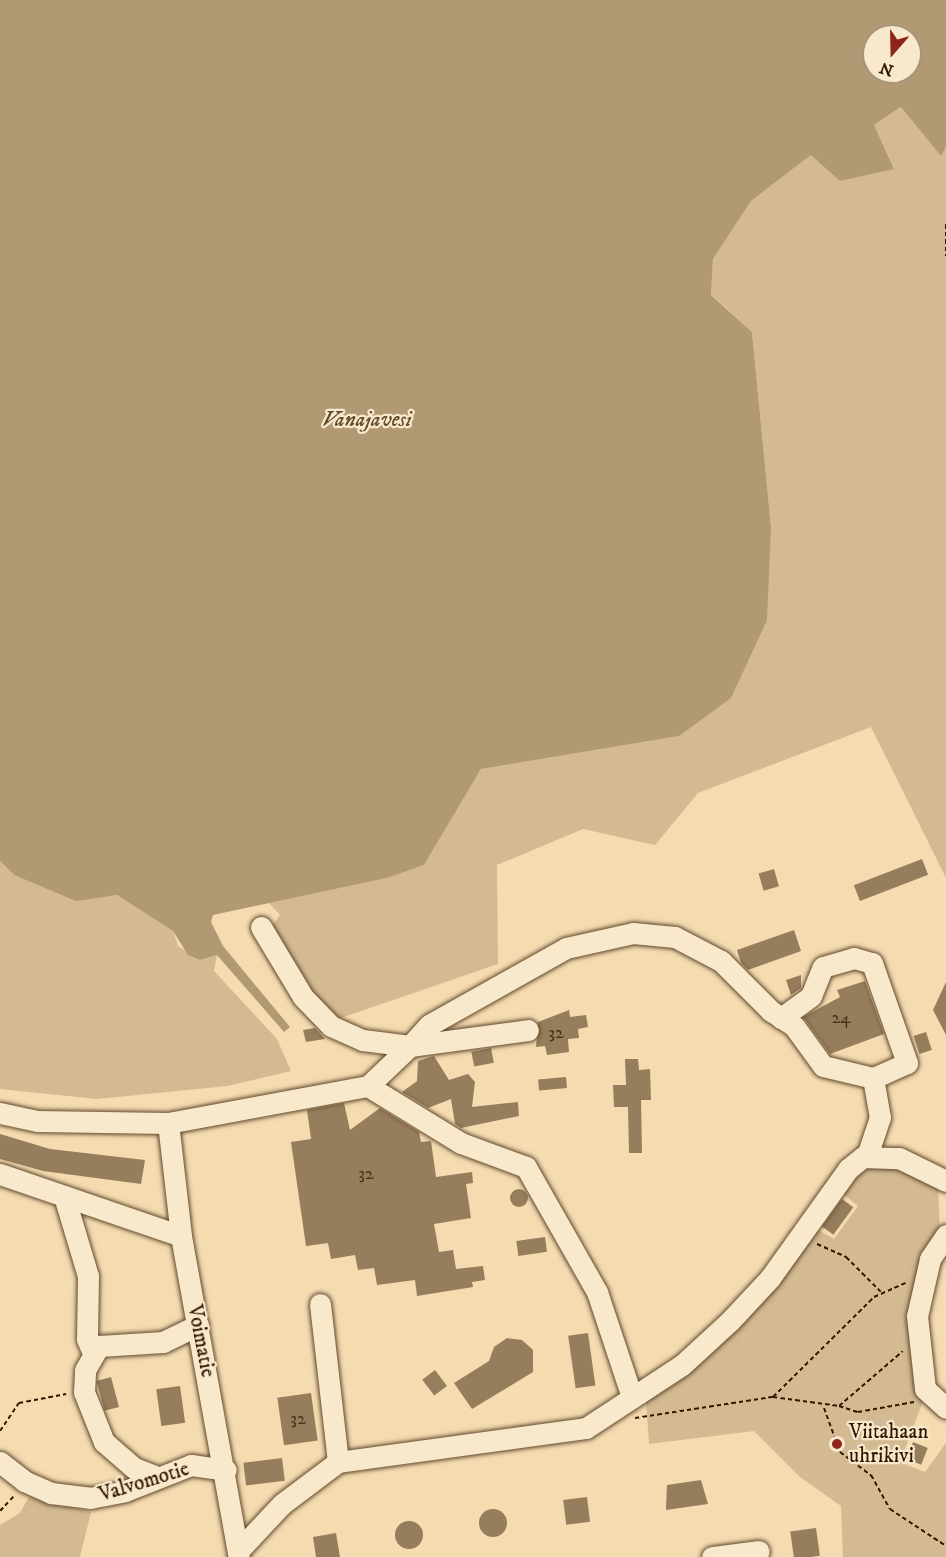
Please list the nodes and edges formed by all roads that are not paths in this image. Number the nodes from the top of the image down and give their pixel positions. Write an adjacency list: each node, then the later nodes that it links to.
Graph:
1 (261, 927): 4 (street)
2 (782, 1018): 4 (street); 5 (street); 5 (street)
3 (528, 1030): 4 (street)
4 (410, 1047): 6 (street)
5 (873, 1078): 9 (street)
6 (368, 1086): 8 (street); 18 (street)
7 (0, 1113): 8 (street)
8 (168, 1123): 14 (street, Voimatie)
9 (867, 1156): 11 (street); 18 (street)
10 (0, 1174): 12 (street)
11 (946, 1181)
12 (64, 1196): 14 (street); 17 (street)
13 (946, 1235): 19 (street)
14 (181, 1236): 16 (street, Voimatie)
15 (320, 1304): 21 (street)
16 (198, 1324): 17 (street); 22 (street, Voimatie)
17 (92, 1351): 23 (street)
18 (632, 1397): 21 (street)
19 (938, 1402)
20 (0, 1462): 23 (street, Valvomotie)
21 (338, 1462): 25 (street)
22 (226, 1470): 23 (street, Valvomotie); 25 (street, Voimatie)
23 (155, 1476)
24 (759, 1551): 26 (street)
25 (239, 1554)
26 (712, 1557)

